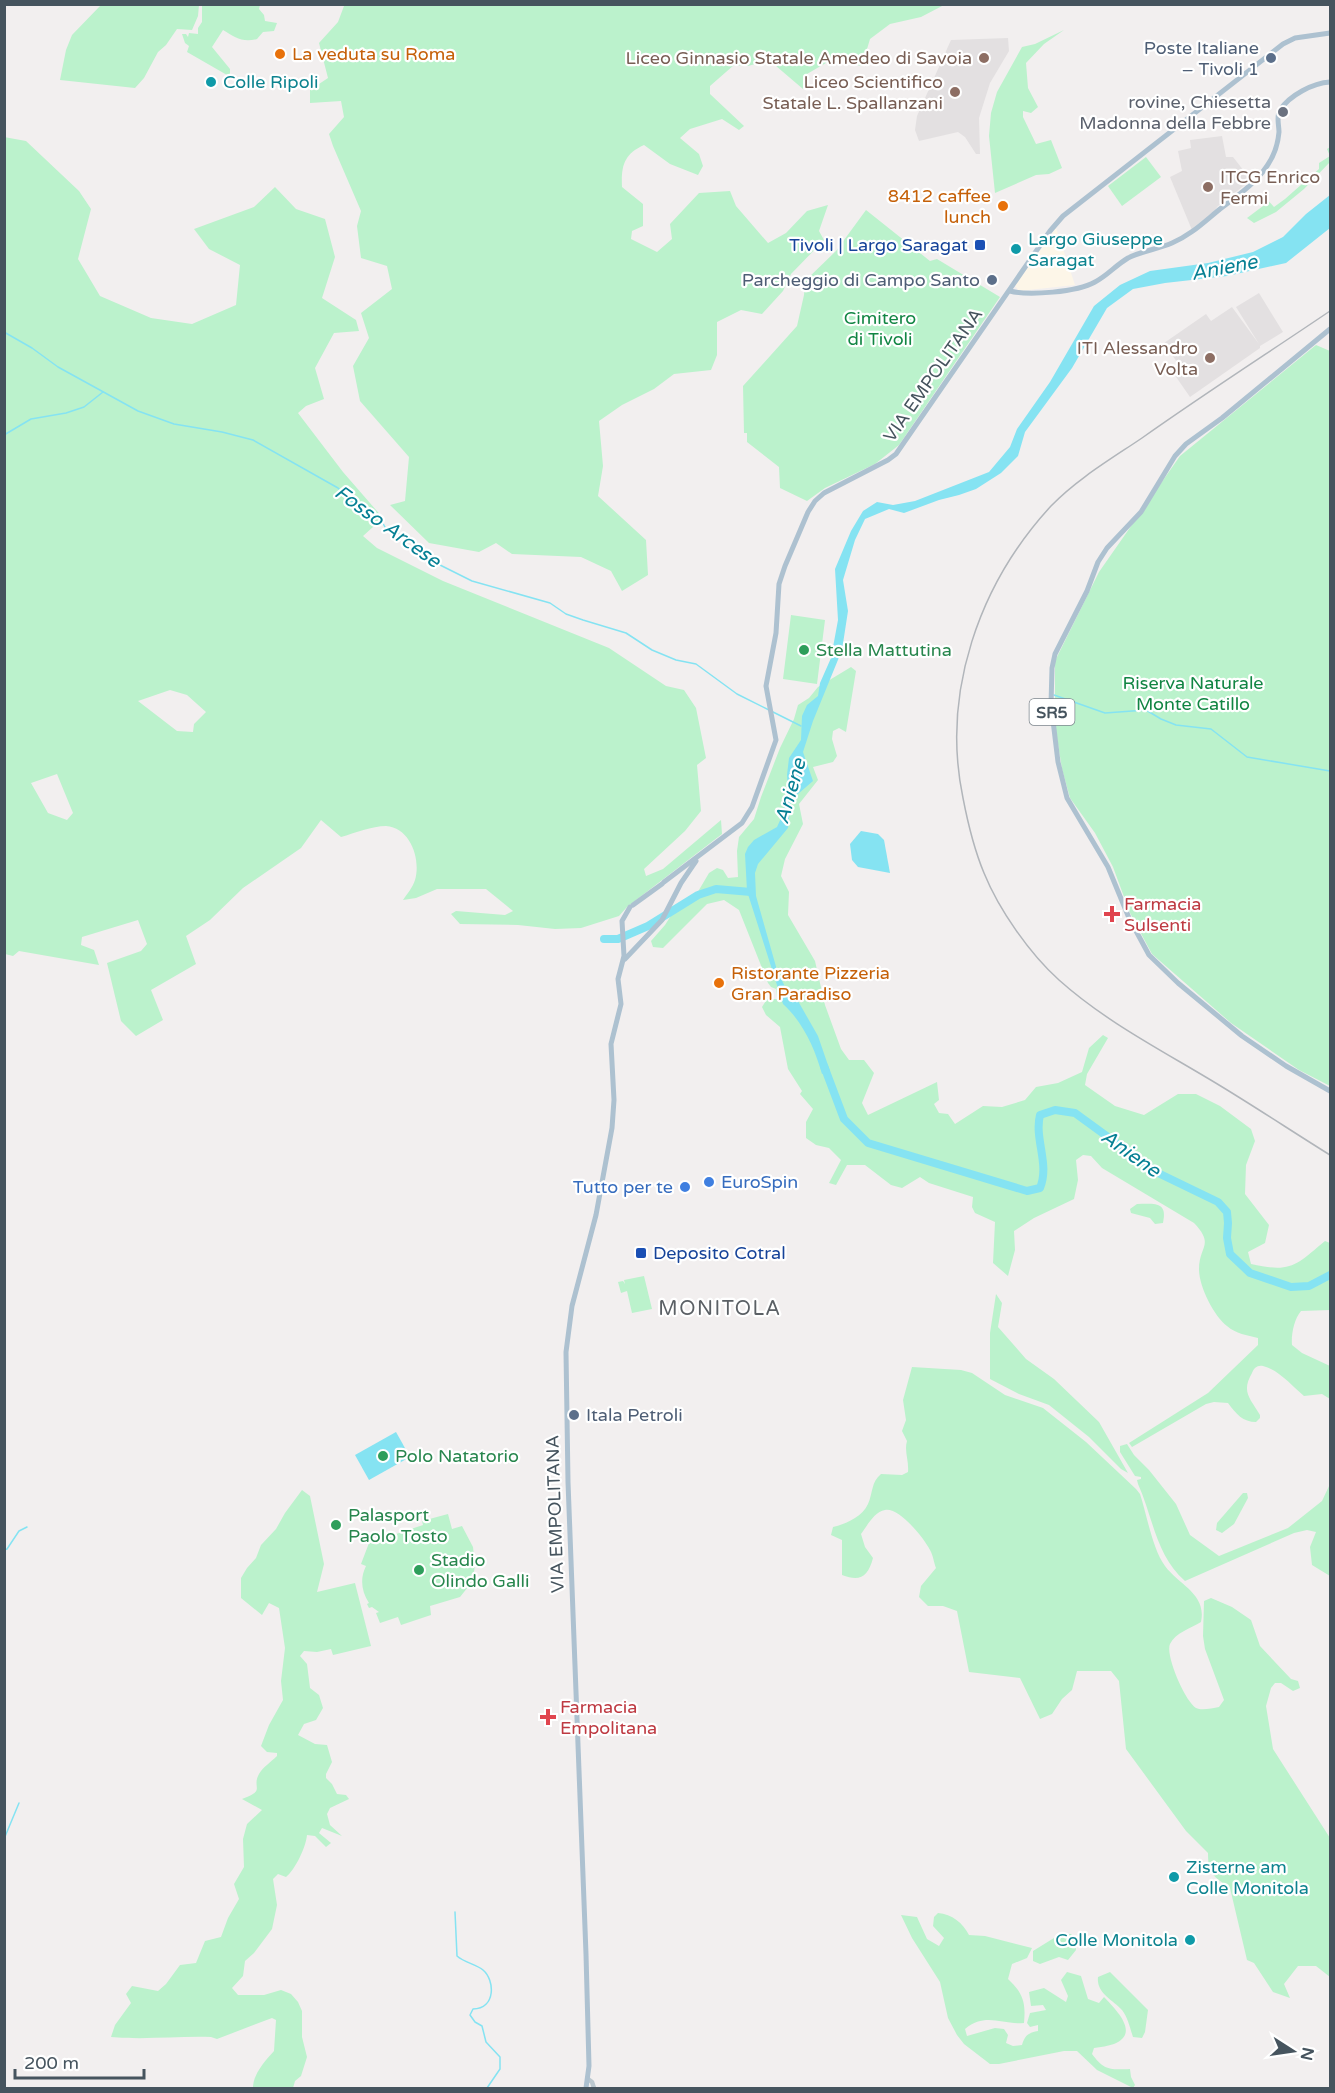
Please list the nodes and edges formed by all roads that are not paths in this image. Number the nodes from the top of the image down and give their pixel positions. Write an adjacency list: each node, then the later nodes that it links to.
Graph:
1 (1330, 33): 3 (main road, VIA EMPOLITANA)
2 (1330, 82): 3 (main road)
3 (1010, 291): 5 (main road, VIA EMPOLITANA)
4 (1330, 329): 11 (main road, SR5)
5 (701, 855): 6 (main road, VIA EMPOLITANA); 7 (main road)
6 (674, 875): 7 (main road); 8 (main road, VIA EMPOLITANA)
7 (681, 883): 9 (main road)
8 (624, 946): 9 (main road); 10 (main road, VIA EMPOLITANA)
9 (636, 948): 10 (main road)
10 (624, 961): 12 (main road, VIA EMPOLITANA)
11 (1330, 1091)
12 (588, 2079): 13 (main road, VIA EMPOLITANA); 14 (street)
13 (586, 2088)
14 (594, 2088)

